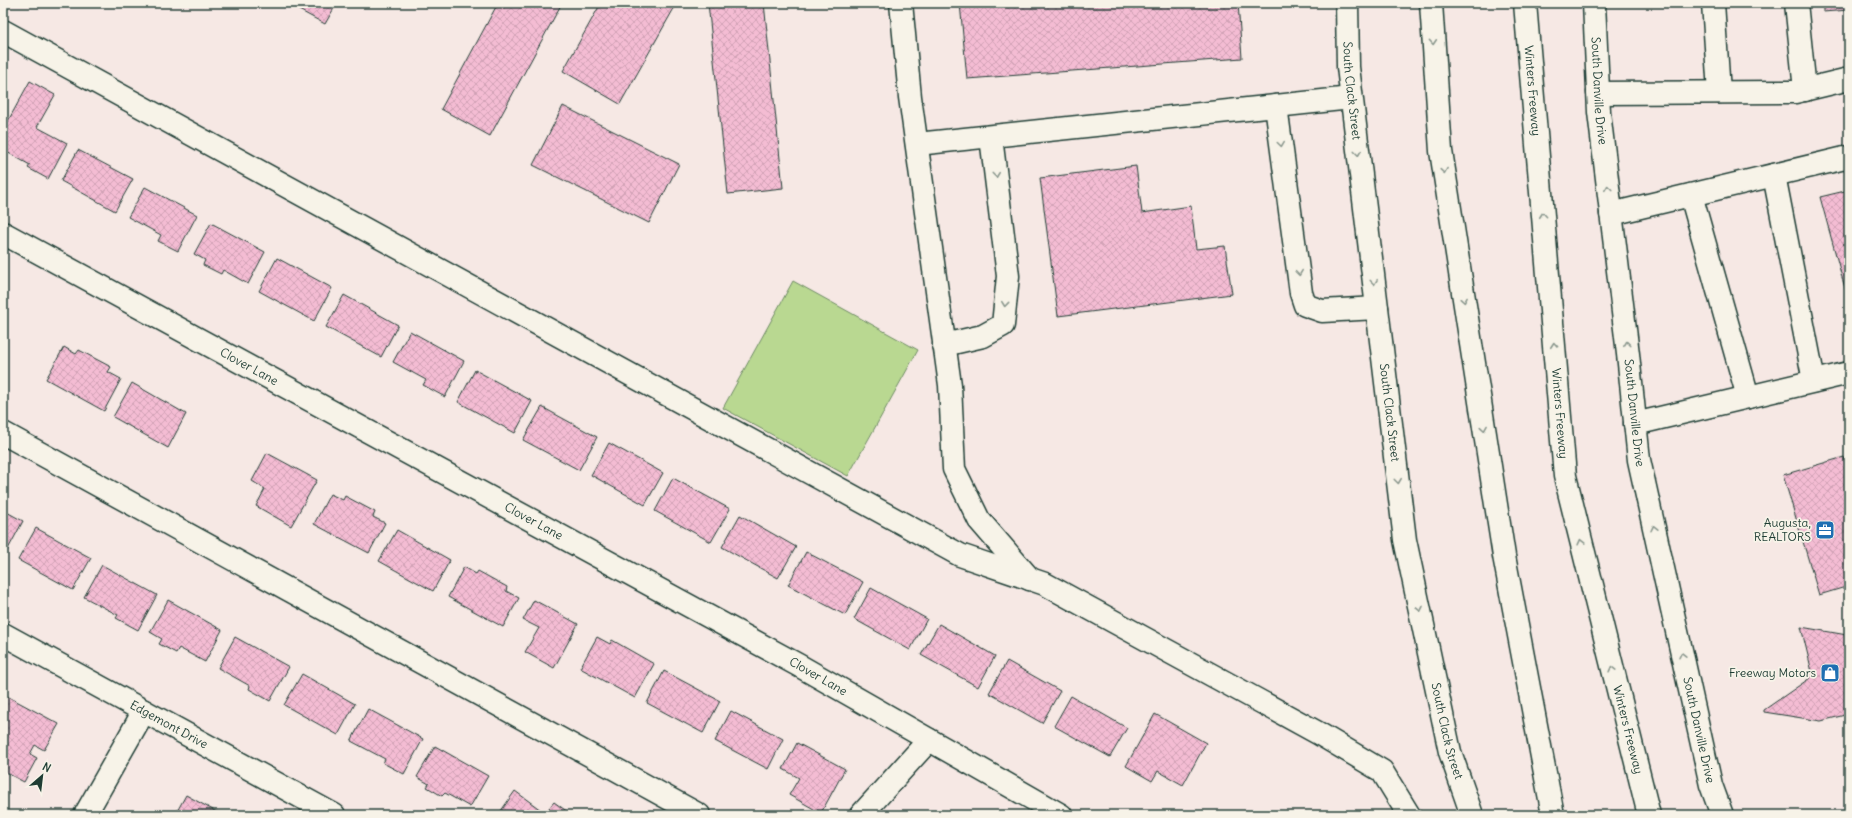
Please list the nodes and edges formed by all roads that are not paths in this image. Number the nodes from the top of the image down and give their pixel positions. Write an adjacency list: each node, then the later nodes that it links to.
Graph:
1 (901, 3): 16 (main road)
2 (1347, 3): 13 (main road, South Clack Street)
3 (1431, 3): 41 (main road, one-way to 41)
4 (1525, 3): 42 (main road, Winters Freeway, one-way to 4)
5 (1594, 3): 12 (main road, South Danville Drive)
6 (1713, 3): 11 (main road)
7 (1796, 3): 10 (main road)
8 (3, 31): 29 (main road)
9 (1849, 79): 10 (main road)
10 (1804, 90): 11 (main road)
11 (1719, 92): 12 (main road)
12 (1598, 93): 20 (main road, South Danville Drive, one-way to 12)
13 (1351, 98): 14 (main road); 22 (main road, South Clack Street, one-way to 22)
14 (1276, 106): 15 (main road); 22 (main road, one-way to 22)
15 (991, 136): 16 (main road); 23 (main road, one-way to 23)
16 (917, 144): 23 (main road)
17 (1849, 157): 18 (main road)
18 (1774, 175): 19 (main road); 25 (main road)
19 (1691, 195): 20 (main road); 26 (main road)
20 (1611, 214): 27 (main road, South Danville Drive, one-way to 20)
21 (3, 233): 32 (main road, Clover Lane)
22 (1377, 308): 40 (main road, South Clack Street, one-way to 40)
23 (944, 345): 29 (main road)
24 (1849, 373): 25 (main road)
25 (1814, 381): 26 (main road)
26 (1748, 397): 27 (main road)
27 (1635, 424): 43 (main road, South Danville Drive, one-way to 27)
28 (3, 433): 36 (main road)
29 (1037, 582): 39 (main road)
30 (3, 634): 31 (main road, Edgemont Drive)
31 (144, 711): 33 (main road, Edgemont Drive); 34 (main road)
32 (929, 740): 37 (main road); 38 (main road, Clover Lane)
33 (305, 808): 35 (main road, Edgemont Drive)
34 (85, 815)
35 (334, 815)
36 (699, 815)
37 (860, 815)
38 (1061, 815)
39 (1409, 815)
40 (1472, 815)
41 (1553, 815)
42 (1649, 815)
43 (1722, 815)

